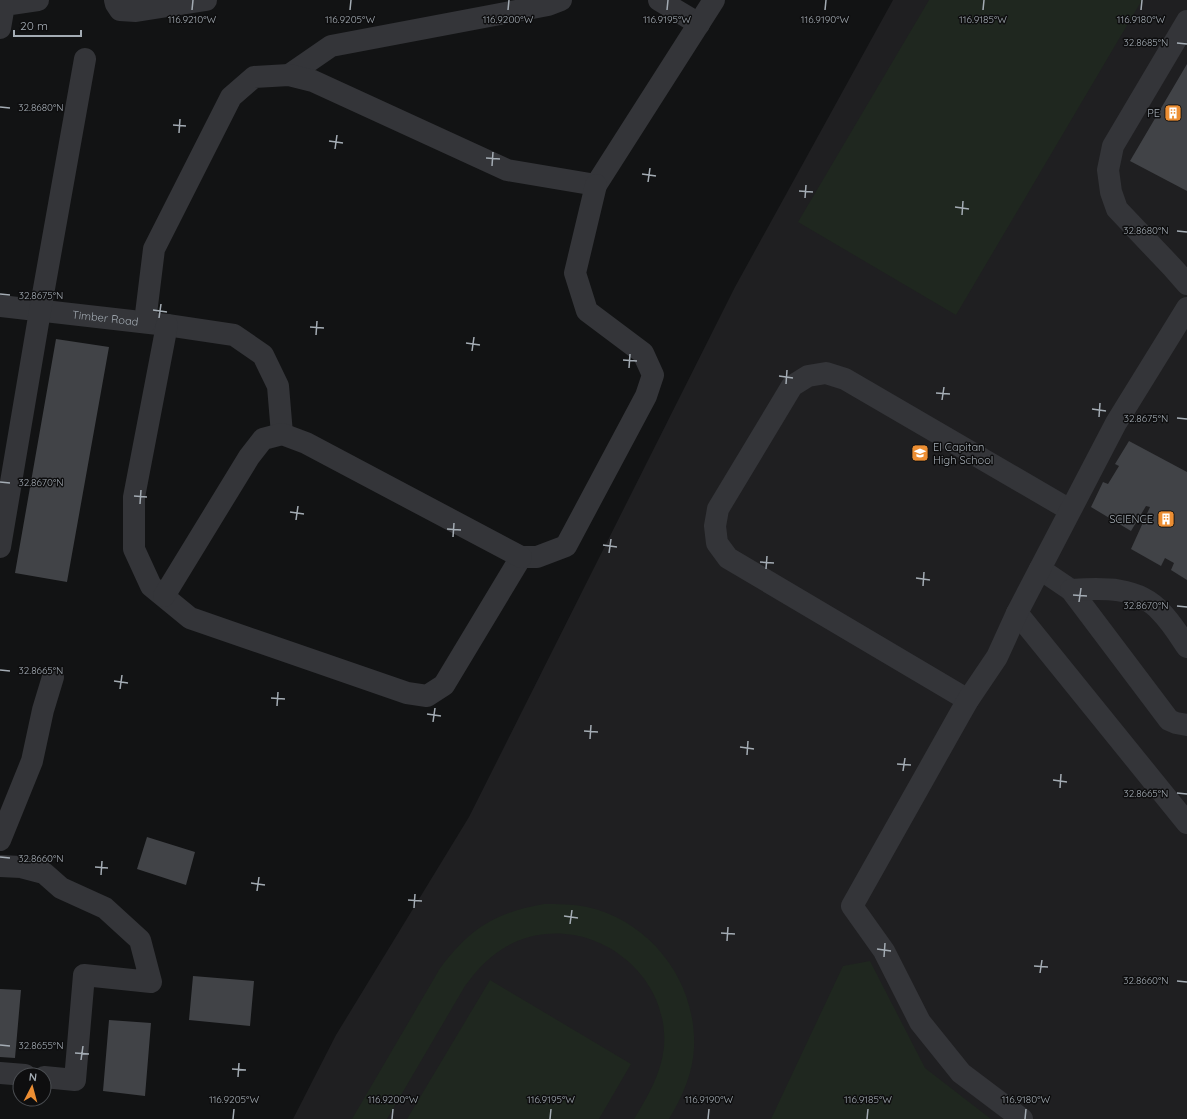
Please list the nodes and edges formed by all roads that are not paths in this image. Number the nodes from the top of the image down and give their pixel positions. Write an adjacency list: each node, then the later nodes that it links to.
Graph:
1 (38, 0): 9 (street)
2 (115, 0): 3 (street)
3 (206, 0)
4 (561, 0): 11 (street)
5 (659, 0): 8 (street)
6 (714, 0): 8 (street)
7 (1187, 21): 13 (street)
8 (699, 24): 12 (street)
9 (0, 28)
10 (85, 59): 16 (street)
11 (289, 75): 12 (street); 17 (street)
12 (596, 185): 22 (street)
13 (1187, 284)
14 (0, 306): 16 (street, Timber Road)
15 (1187, 308): 20 (street)
16 (40, 311): 17 (street, Timber Road); 21 (street)
17 (145, 322): 18 (street, Timber Road)
18 (166, 325): 19 (street, Timber Road); 25 (street)
19 (282, 434): 22 (street); 25 (street)
20 (1070, 510): 23 (street); 29 (street)
21 (0, 547)
22 (521, 557): 25 (street)
23 (1040, 569): 24 (street); 26 (street)
24 (1071, 590): 27 (street); 30 (street)
25 (164, 596)
26 (1017, 613): 29 (street); 31 (street)
27 (1187, 647)
28 (53, 677): 32 (street)
29 (968, 700): 37 (street)
30 (1187, 724)
31 (1187, 823)
32 (0, 840)
33 (0, 866): 36 (street)
34 (0, 1073): 35 (street)
35 (12, 1074)
36 (52, 1078)
37 (1022, 1119)

